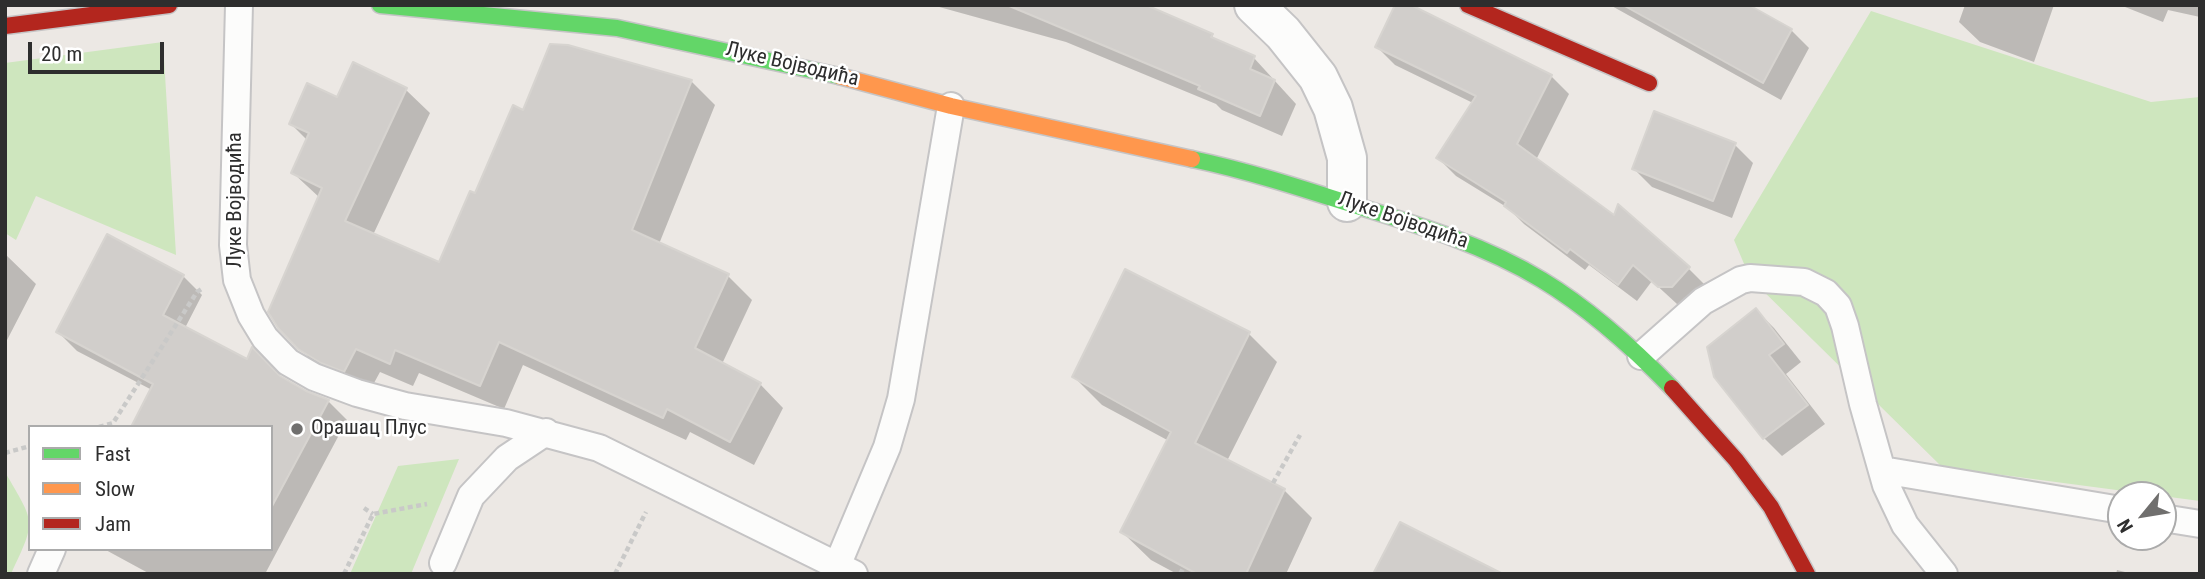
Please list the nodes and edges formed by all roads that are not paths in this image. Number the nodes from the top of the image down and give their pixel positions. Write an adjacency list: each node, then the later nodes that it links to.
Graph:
1 (169, 5): 6 (street)
2 (239, 5): 11 (lane, Луке Војводића)
3 (380, 5): 8 (street, Луке Војводића)
4 (1254, 5): 9 (street)
5 (1468, 5): 7 (street)
6 (5, 26)
7 (1649, 83)
8 (951, 106): 9 (street, Луке Војводића); 18 (lane, Луке Војводића)
9 (1347, 202): 10 (street, Луке Војводића)
10 (1641, 356): 12 (lane); 20 (street, Луке Војводића)
11 (546, 432): 17 (lane); 18 (lane, Луке Војводића)
12 (1882, 470): 13 (lane); 21 (lane)
13 (2107, 508)
14 (2177, 520): 15 (lane)
15 (2200, 524)
16 (51, 551): 19 (lane)
17 (443, 563)
18 (846, 570)
19 (41, 574)
20 (1807, 574)
21 (1944, 574)

